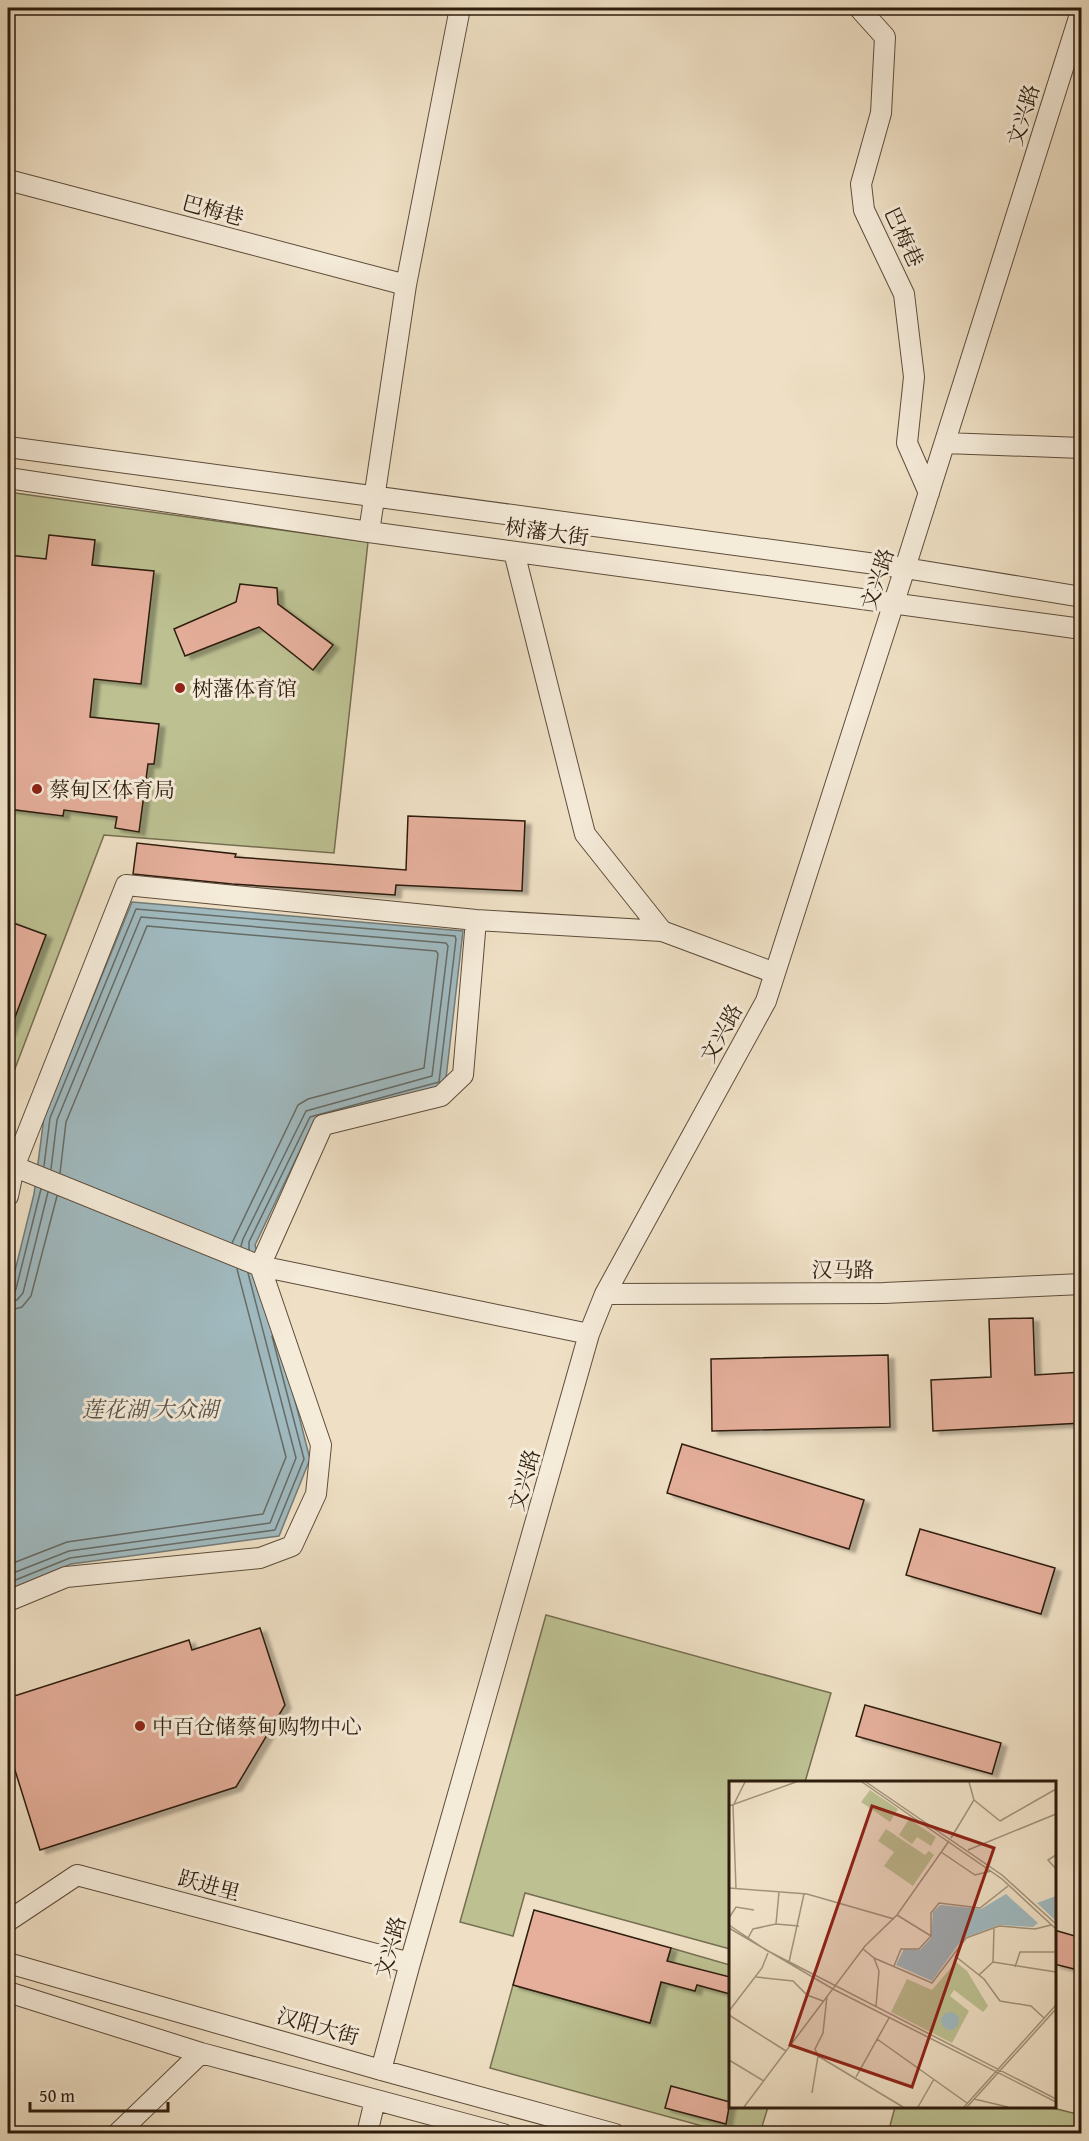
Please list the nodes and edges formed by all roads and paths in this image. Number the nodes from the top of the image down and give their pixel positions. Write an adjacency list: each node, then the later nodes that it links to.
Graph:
1 (460, 8): 5 (street)
2 (859, 8): 10 (street, 巴梅巷)
3 (1082, 8): 6 (street, 文兴路)
4 (8, 180): 5 (street, 巴梅巷)
5 (406, 285): 11 (street)
6 (945, 443): 8 (street); 10 (street, 文兴路)
7 (8, 447): 11 (street, 树藩大街)
8 (1082, 448)
9 (8, 478): 12 (street, 树藩大街)
10 (929, 493): 14 (street, 文兴路)
11 (374, 496): 12 (street); 14 (street, 树藩大街)
12 (369, 532): 13 (street, 树藩大街)
13 (514, 552): 16 (street, 树藩大街); 19 (street)
14 (905, 568): 15 (street, 树藩大街); 16 (street, 文兴路)
15 (1082, 597)
16 (894, 602): 17 (street, 树藩大街); 20 (street, 文兴路)
17 (1082, 629)
18 (476, 920): 19 (street); 21 (street); 23 (street)
19 (662, 931): 20 (street)
20 (775, 973): 25 (street, 文兴路)
21 (11, 1166): 22 (street); 23 (street)
22 (8, 1196)
23 (260, 1266): 26 (street); 27 (street)
24 (1082, 1284): 25 (street, 汉马路)
25 (605, 1294): 26 (street, 文兴路)
26 (589, 1334): 30 (street, 文兴路)
27 (8, 1601)
28 (8, 1921): 30 (street, 跃进里)
29 (8, 1963): 33 (street, 汉阳大街)
30 (410, 1963): 33 (street, 文兴路)
31 (8, 1992): 32 (street)
32 (201, 2053): 34 (street); 35 (street)
33 (381, 2070): 38 (street, 汉阳大街)
34 (375, 2100): 36 (street); 37 (street)
35 (117, 2133)
36 (368, 2133)
37 (503, 2133)
38 (615, 2133)

